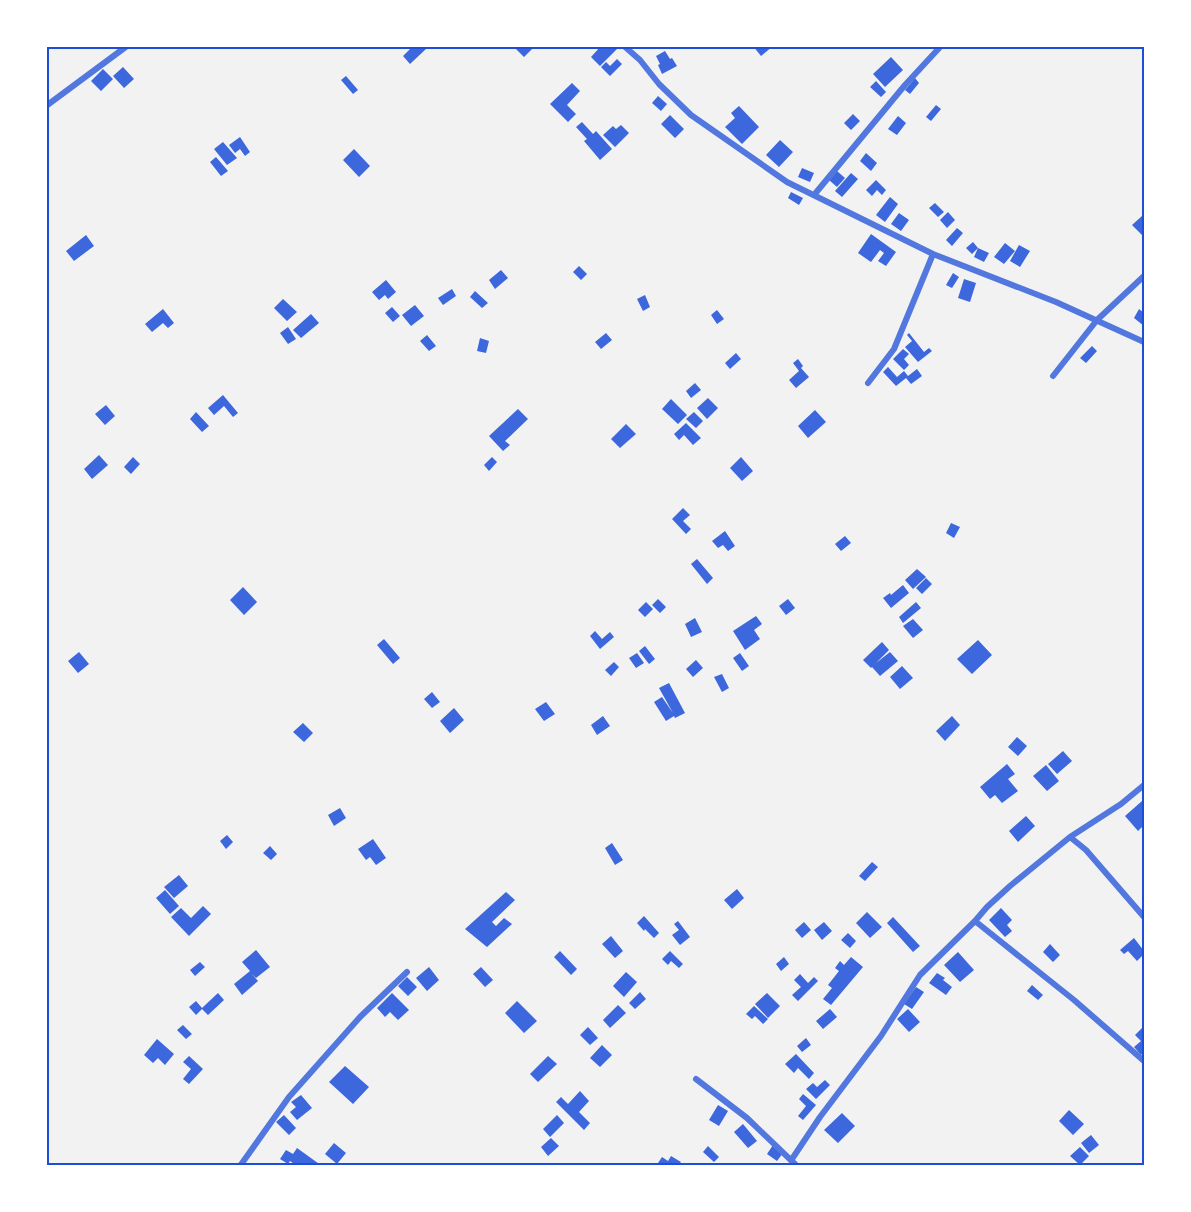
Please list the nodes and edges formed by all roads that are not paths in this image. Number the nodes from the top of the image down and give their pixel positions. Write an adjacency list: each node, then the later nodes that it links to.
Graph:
1 (127, 46): 4 (street)
2 (624, 46): 5 (street)
3 (941, 46): 5 (street)
4 (46, 106)
5 (814, 195): 6 (street)
6 (933, 254): 8 (street); 11 (street)
7 (1144, 276): 8 (street)
8 (1097, 320): 9 (street); 10 (street)
9 (1144, 342)
10 (1053, 376)
11 (868, 383)
12 (1144, 785): 13 (street)
13 (1070, 837): 14 (street); 15 (street)
14 (1144, 917)
15 (975, 921): 17 (street); 19 (street)
16 (407, 972): 20 (street)
17 (1144, 1061)
18 (696, 1079): 19 (street)
19 (792, 1159): 21 (street)
20 (240, 1166)
21 (797, 1166)

